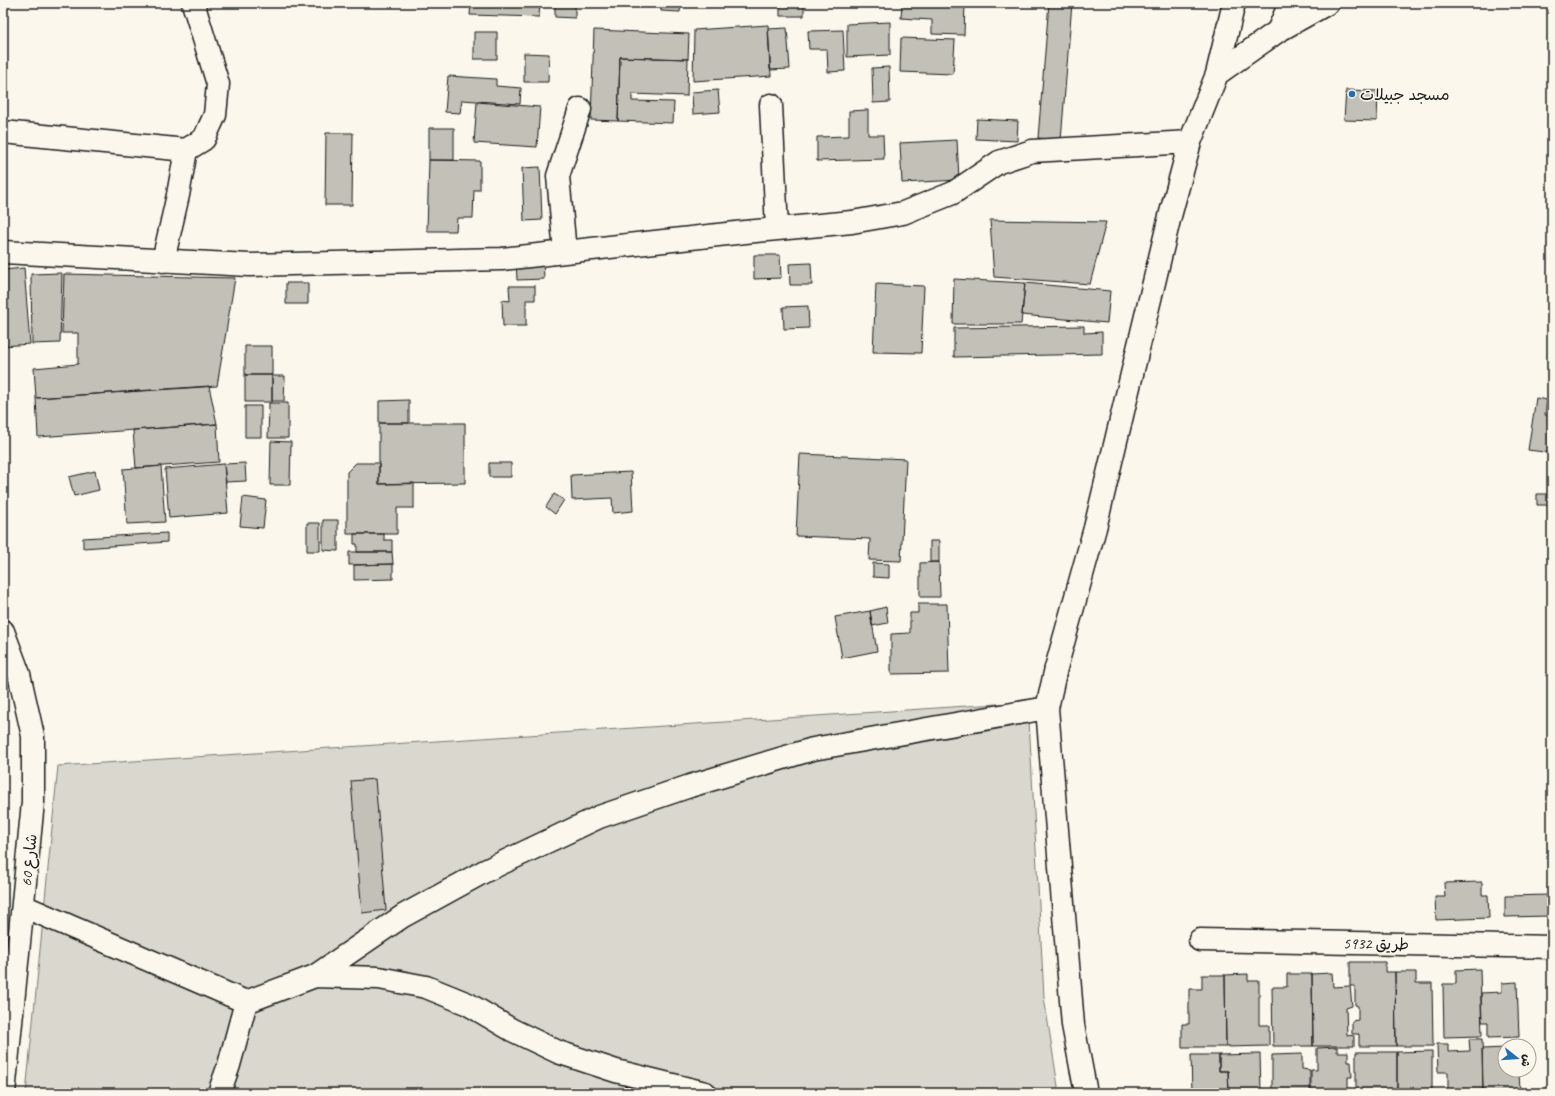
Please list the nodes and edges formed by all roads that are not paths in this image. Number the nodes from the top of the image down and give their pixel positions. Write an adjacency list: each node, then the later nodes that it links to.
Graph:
1 (192, 3): 11 (street)
2 (1234, 3): 6 (street)
3 (1290, 3): 5 (street)
4 (1328, 3): 5 (street)
5 (1278, 31): 6 (street)
6 (1217, 74): 10 (street)
7 (771, 105): 12 (street)
8 (580, 109): 14 (street)
9 (3, 132): 11 (street)
10 (1190, 142): 12 (street); 17 (street)
11 (186, 150): 15 (street)
12 (777, 229): 14 (street)
13 (3, 252): 15 (street)
14 (565, 252): 15 (street)
15 (163, 261)
16 (3, 631): 18 (street, شارع 60)
17 (1047, 708): 21 (street); 26 (street)
18 (24, 906): 22 (street); 23 (street, شارع 60)
19 (1200, 940): 20 (street, طريق 5932)
20 (1552, 947)
21 (315, 976): 22 (street); 25 (street)
22 (246, 1002): 24 (street)
23 (4, 1093)
24 (219, 1093)
25 (705, 1093)
26 (1086, 1093)

